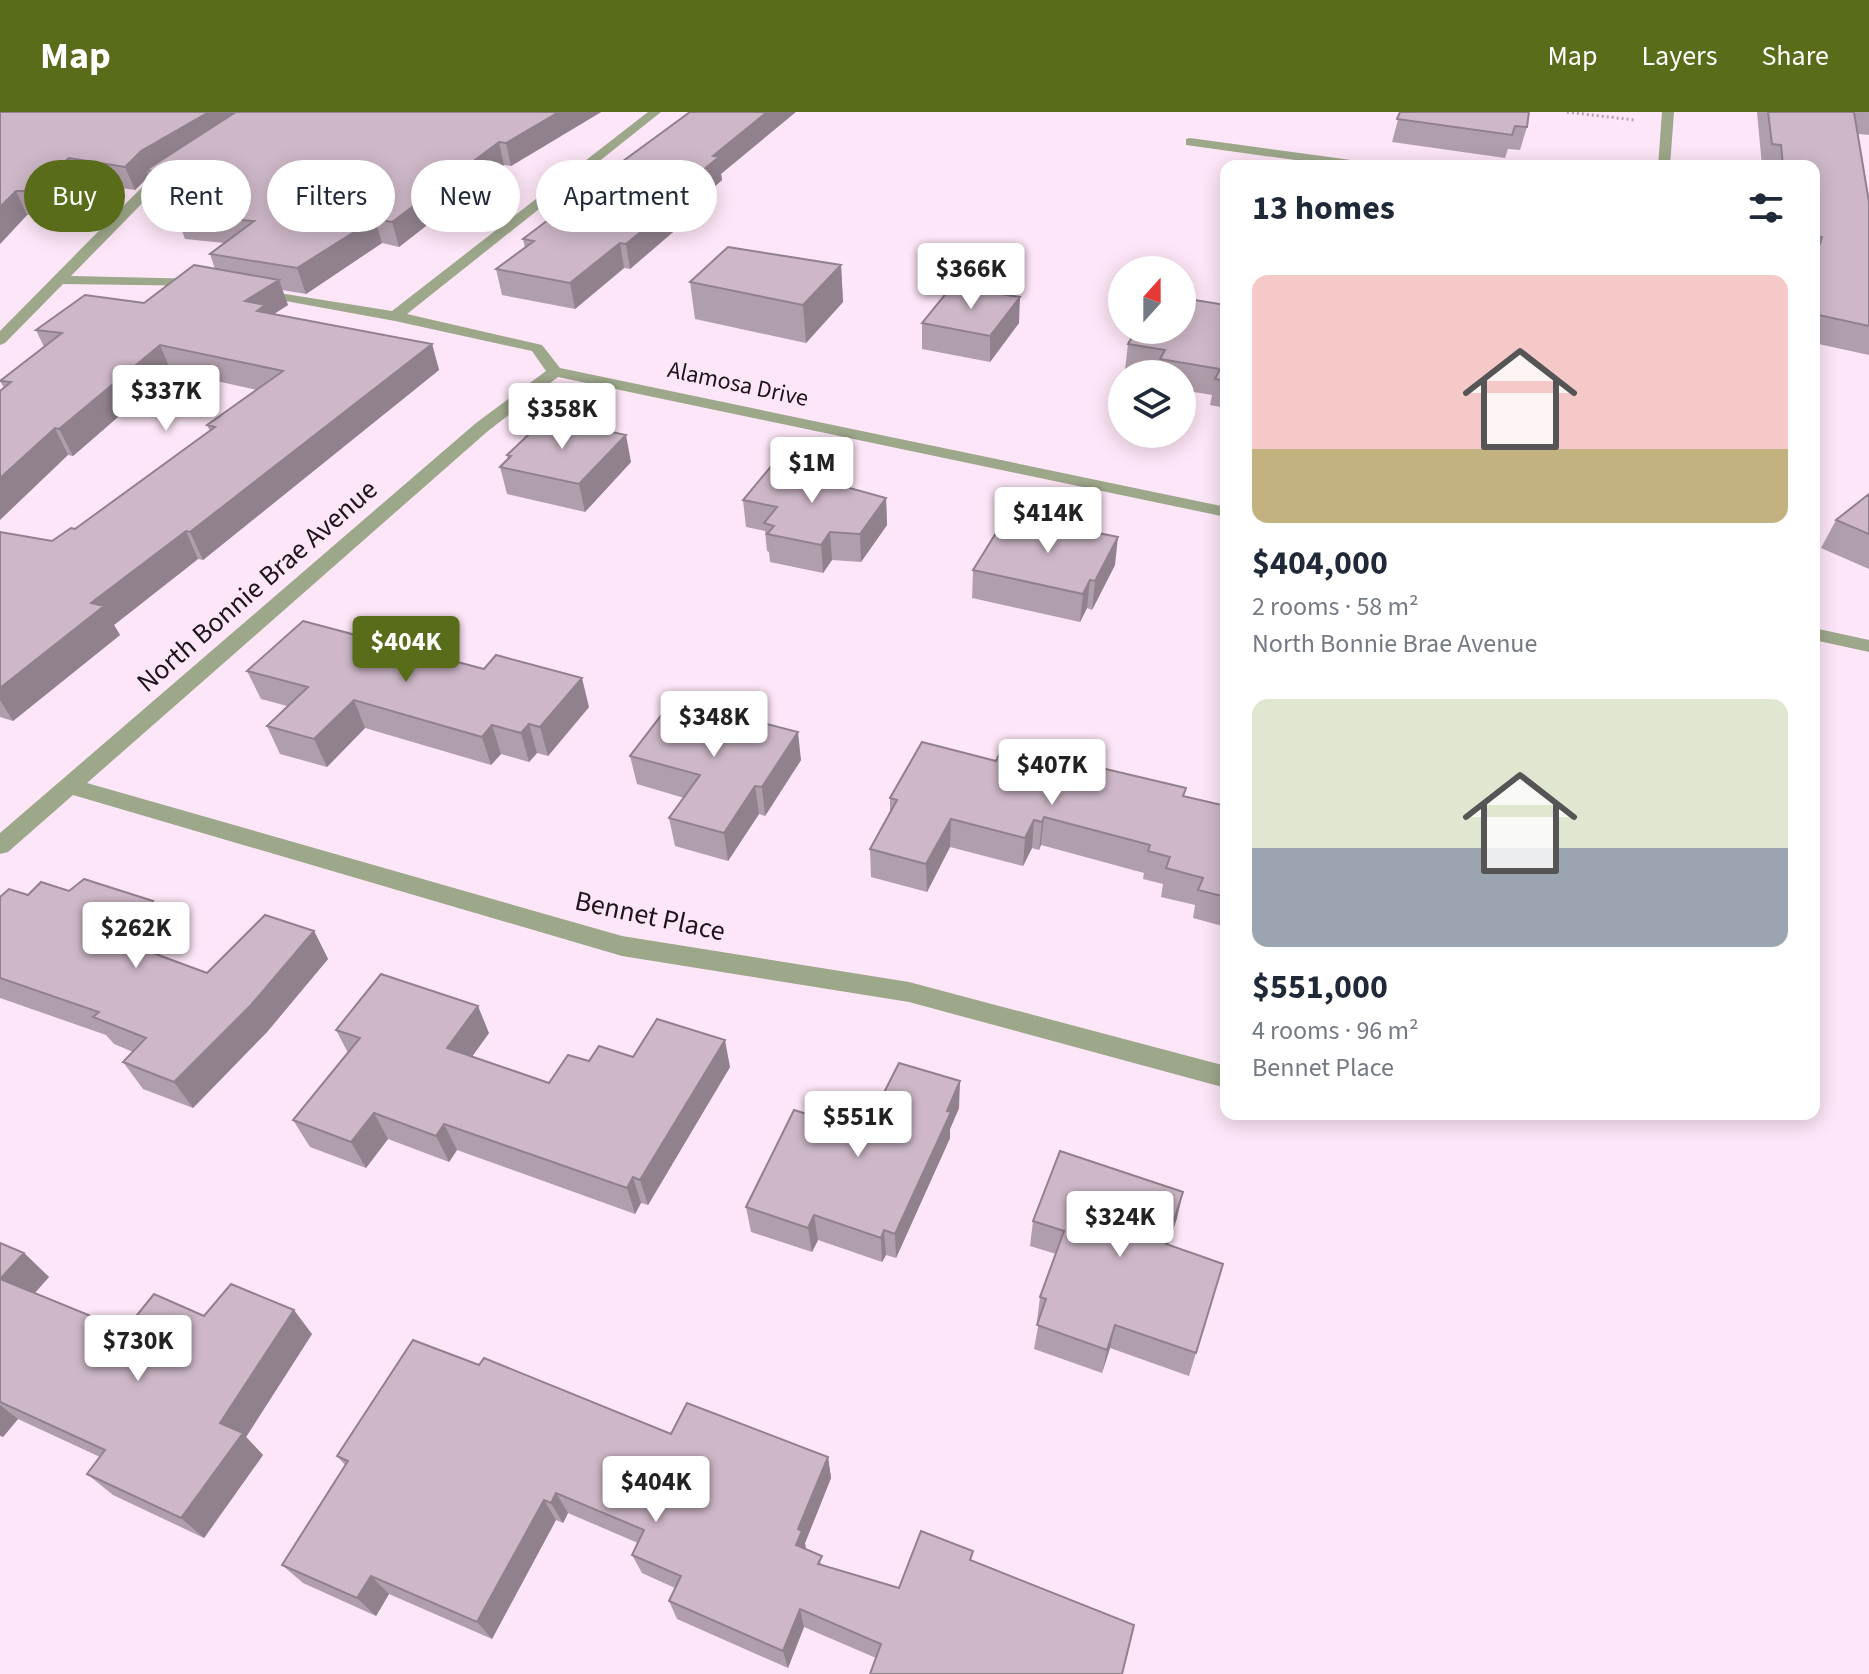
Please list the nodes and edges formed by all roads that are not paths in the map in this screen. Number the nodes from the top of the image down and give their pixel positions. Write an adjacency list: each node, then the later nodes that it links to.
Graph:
1 (655, 112): 8 (street)
2 (1667, 118): 6 (street)
3 (1190, 142): 5 (street)
4 (194, 157): 7 (street)
5 (1322, 160)
6 (1664, 160)
7 (59, 280): 8 (street); 9 (street)
8 (395, 316): 10 (street)
9 (0, 340)
10 (555, 372): 11 (street, Alamosa Drive); 14 (street, North Bonnie Brae Avenue)
11 (1220, 511)
12 (1820, 635): 13 (street)
13 (1869, 646)
14 (70, 786): 15 (street, North Bonnie Brae Avenue); 16 (street, Bennet Place)
15 (0, 846)
16 (1220, 1075)

